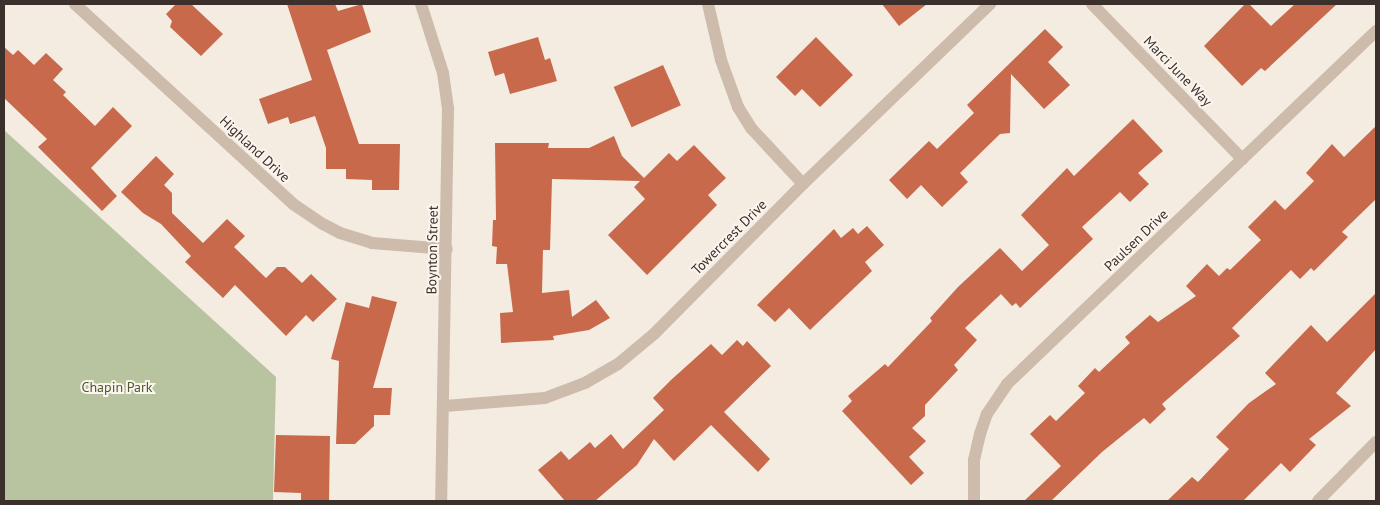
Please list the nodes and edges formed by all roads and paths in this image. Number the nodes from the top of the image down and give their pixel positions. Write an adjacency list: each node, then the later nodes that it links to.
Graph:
1 (75, 4): 9 (street, Highland Drive)
2 (421, 4): 9 (street, Boynton Street)
3 (708, 4): 8 (street)
4 (990, 4): 8 (street, Towercrest Drive)
5 (1092, 4): 7 (street, Marci June Way)
6 (1376, 32): 7 (street, Paulsen Drive)
7 (1242, 159): 13 (street, Paulsen Drive)
8 (803, 184): 10 (street, Towercrest Drive)
9 (447, 249): 10 (street, Boynton Street)
10 (445, 406): 12 (street, Boynton Street)
11 (1376, 442): 14 (street)
12 (442, 501)
13 (974, 501)
14 (1318, 501)

